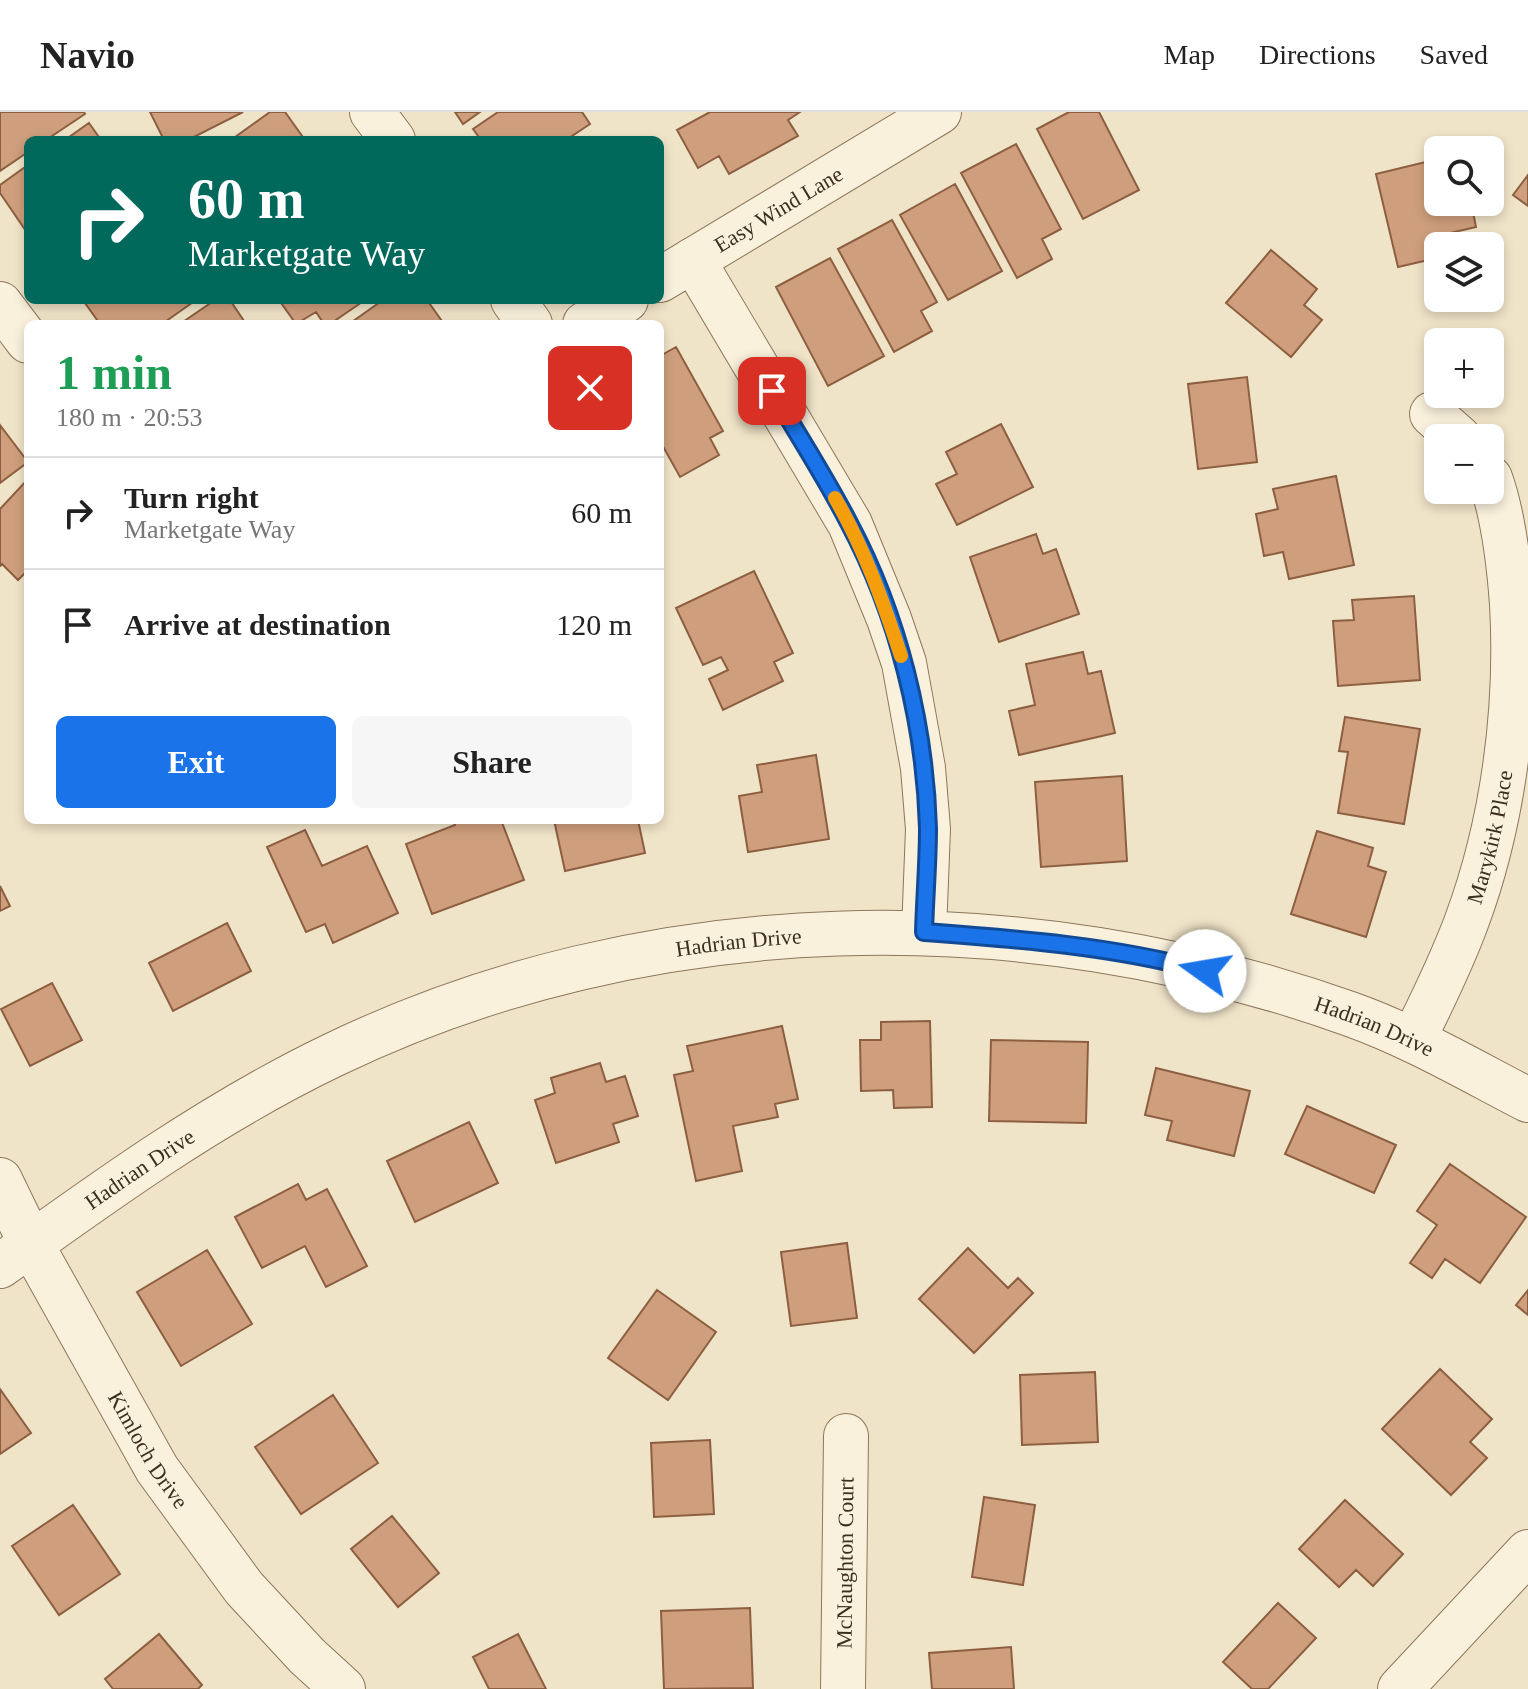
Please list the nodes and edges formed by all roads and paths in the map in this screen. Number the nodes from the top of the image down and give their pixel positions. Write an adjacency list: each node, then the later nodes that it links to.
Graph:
1 (372, 112): 4 (street)
2 (939, 112): 3 (street, Easy Wind Lane)
3 (890, 124): 5 (street, Easy Wind Lane)
4 (390, 136)
5 (677, 270): 11 (street)
6 (0, 304): 9 (street)
7 (619, 304): 8 (street)
8 (592, 320)
9 (24, 336)
10 (1495, 504): 12 (street, Marykirk Place)
11 (924, 932): 12 (street, Hadrian Drive); 15 (street, Hadrian Drive)
12 (1413, 1040): 13 (street, Hadrian Drive)
13 (1528, 1100)
14 (0, 1180): 15 (street, Kimloch Drive)
15 (15, 1255): 18 (street, Kimloch Drive)
16 (846, 1436): 19 (street, McNaughton Court)
17 (1528, 1552): 20 (street)
18 (343, 1689)
19 (843, 1689)
20 (1400, 1689)

